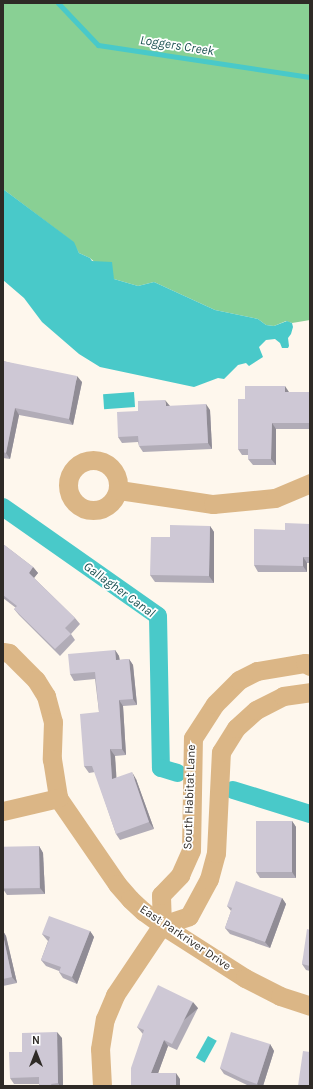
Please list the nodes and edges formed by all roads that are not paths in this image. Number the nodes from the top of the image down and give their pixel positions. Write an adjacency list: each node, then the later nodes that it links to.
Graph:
1 (310, 483): 2 (street)
2 (118, 490)
3 (3, 652): 6 (street, East Parkriver Drive)
4 (310, 666): 8 (street, South Habitat Lane)
5 (310, 692): 8 (street)
6 (58, 798): 7 (street); 8 (street, East Parkriver Drive)
7 (3, 811)
8 (162, 925): 9 (street, East Parkriver Drive); 10 (street)
9 (310, 1006)
10 (102, 1086)

